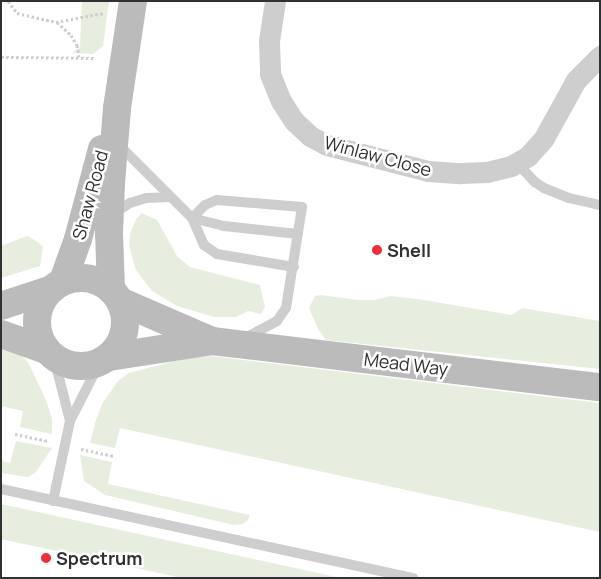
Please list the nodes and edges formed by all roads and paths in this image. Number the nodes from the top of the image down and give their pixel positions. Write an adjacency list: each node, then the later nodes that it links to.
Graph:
1 (8, 1): 4 (path)
2 (275, 1): 11 (street, Winlaw Close)
3 (121, 7): 4 (path); 9 (main road, Shaw Road)
4 (56, 22): 7 (path)
5 (600, 56): 11 (street, Winlaw Close)
6 (1, 57): 7 (path)
7 (79, 57): 8 (path)
8 (94, 58)
9 (117, 108): 10 (main road, Shaw Road); 18 (main road, Shaw Road)
10 (115, 141): 12 (lane); 14 (main road, Shaw Road)
11 (517, 163): 13 (lane)
12 (171, 197): 14 (lane); 15 (lane)
13 (600, 205)
14 (109, 217): 19 (main road, Shaw Road)
15 (192, 218): 16 (lane); 16 (lane); 17 (lane)
16 (298, 234): 17 (lane)
17 (294, 267): 22 (lane)
18 (58, 285): 19 (main road); 20 (main road); 23 (main road)
19 (116, 295): 22 (main road, Mead Way); 24 (main road)
20 (1, 306)
21 (1, 334): 23 (main road)
22 (222, 342): 24 (main road, Mead Way); 25 (main road, Mead Way)
23 (50, 354): 24 (main road); 26 (lane)
24 (105, 360): 26 (lane)
25 (600, 387)
26 (70, 421): 28 (lane)
27 (1, 490): 28 (lane)
28 (53, 501): 29 (lane)
29 (414, 578)

